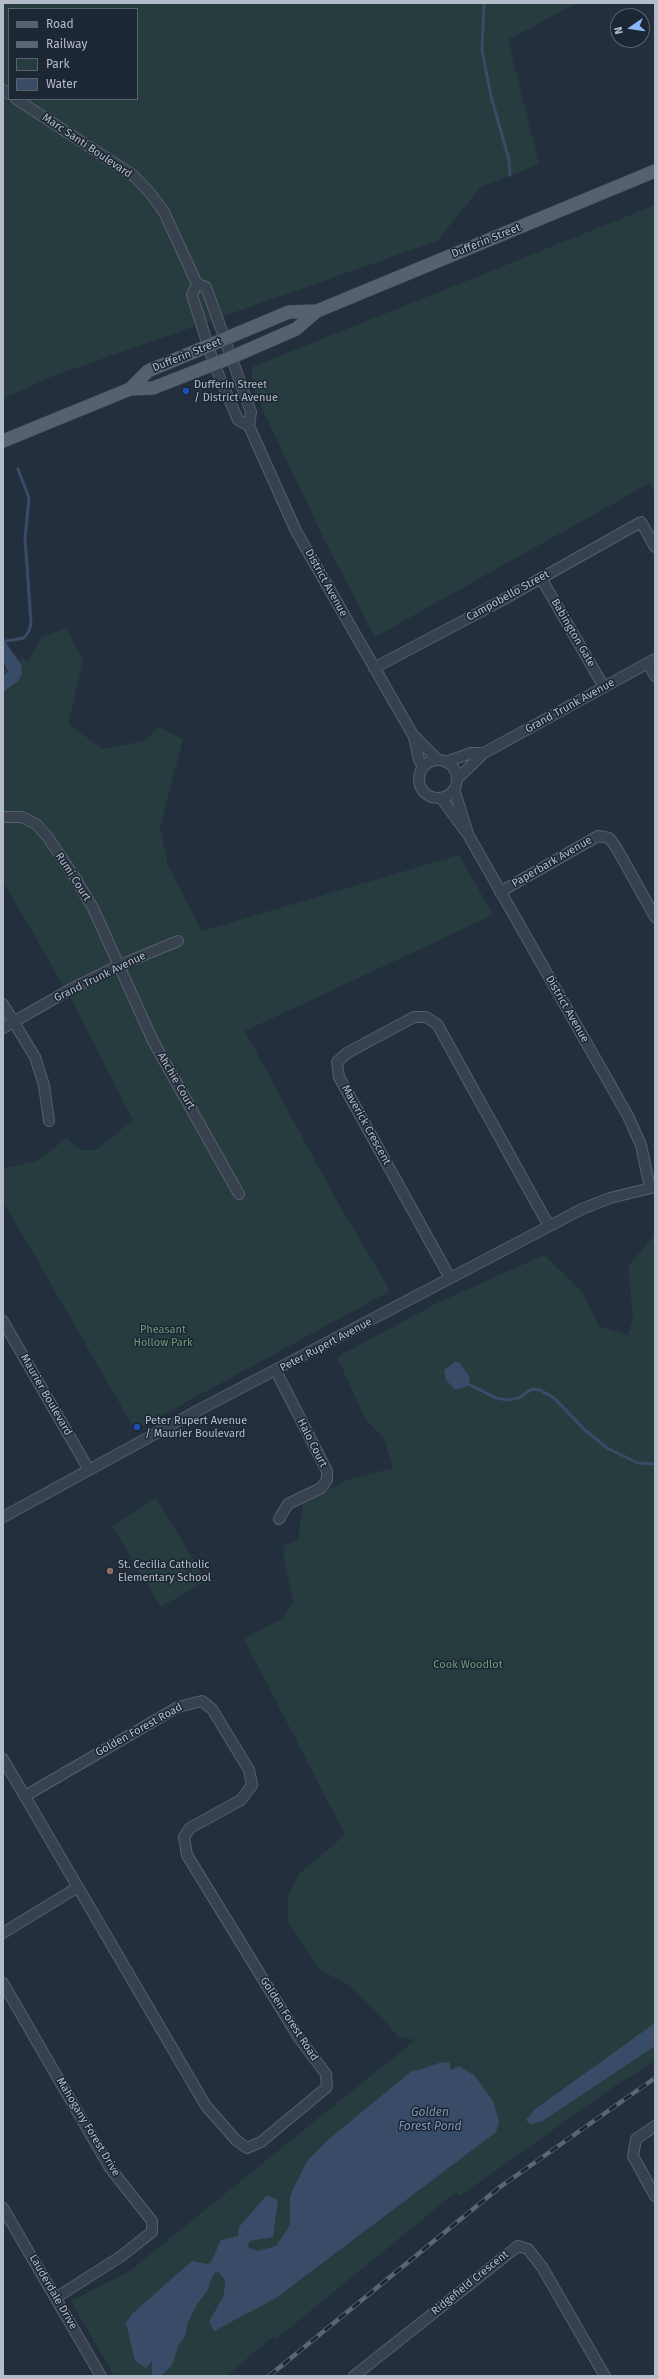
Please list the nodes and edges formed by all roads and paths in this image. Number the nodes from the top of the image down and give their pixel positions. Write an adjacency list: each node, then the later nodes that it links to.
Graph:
1 (18, 100): 3 (street, Marc Santi Boulevard)
2 (655, 171): 4 (main road, Dufferin Street)
3 (197, 284): 5 (street, Marc Santi Boulevard); 6 (street)
4 (317, 311): 5 (main road, Dufferin Street); 7 (main road, Dufferin Street)
5 (226, 340): 6 (main road, Dufferin Street); 7 (street, District Avenue)
6 (210, 346): 8 (street, District Avenue); 9 (main road, Dufferin Street)
7 (232, 357): 8 (main road, Dufferin Street); 10 (street, District Avenue)
8 (214, 364): 9 (main road, Dufferin Street); 10 (street, District Avenue)
9 (130, 389): 11 (main road, Dufferin Street)
10 (250, 426): 15 (street, District Avenue)
11 (3, 442)
12 (655, 547): 13 (street, Campobello Street)
13 (541, 578): 15 (street, Campobello Street); 17 (street, Babington Gate)
14 (651, 661): 16 (street); 17 (street, Grand Trunk Avenue)
15 (374, 668): 18 (street, District Avenue)
16 (655, 676)
17 (604, 687): 19 (street, Grand Trunk Avenue)
18 (413, 735): 20 (street, District Avenue); 21 (street, District Avenue)
19 (484, 753): 20 (street, Grand Trunk Avenue); 22 (street, Grand Trunk Avenue)
20 (442, 761): 21 (street); 22 (street)
21 (423, 767): 24 (street)
22 (457, 779): 23 (street)
23 (454, 789): 24 (street); 26 (street, District Avenue)
24 (441, 798): 26 (street, District Avenue)
25 (3, 817): 30 (street, Rumi Court)
26 (469, 836): 27 (street, District Avenue)
27 (500, 892): 28 (street, Paperbark Avenue); 35 (street, District Avenue)
28 (655, 917)
29 (178, 942): 30 (street, Grand Trunk Avenue)
30 (120, 965): 32 (street, Grand Trunk Avenue); 36 (street, Ahchie Court)
31 (3, 1004): 32 (street)
32 (14, 1022): 33 (street, Grand Trunk Avenue); 34 (street)
33 (3, 1028)
34 (49, 1121)
35 (652, 1188): 37 (street, Peter Rupert Avenue)
36 (239, 1194)
37 (549, 1226): 38 (street, Peter Rupert Avenue); 38 (street, Maverick Crescent)
38 (450, 1278): 40 (street, Peter Rupert Avenue)
39 (3, 1321): 41 (street, Maurier Boulevard)
40 (276, 1371): 41 (street, Peter Rupert Avenue); 43 (street, Halo Court)
41 (89, 1470): 42 (street, Peter Rupert Avenue)
42 (3, 1517)
43 (279, 1519)
44 (3, 1759): 45 (street, Golden Forest Road)
45 (25, 1796): 46 (street, Golden Forest Road); 46 (street, Golden Forest Road)
46 (78, 1887): 47 (street)
47 (3, 1933)
48 (3, 1983): 52 (street, Mahogany Forest Drive)
49 (655, 2126): 50 (street)
50 (655, 2196)
51 (3, 2208): 52 (street, Lauderdale Drive)
52 (57, 2297): 53 (street, Lauderdale Drive)
53 (101, 2376)
54 (354, 2376): 55 (street, Ridgefield Crescent)
55 (605, 2376)

